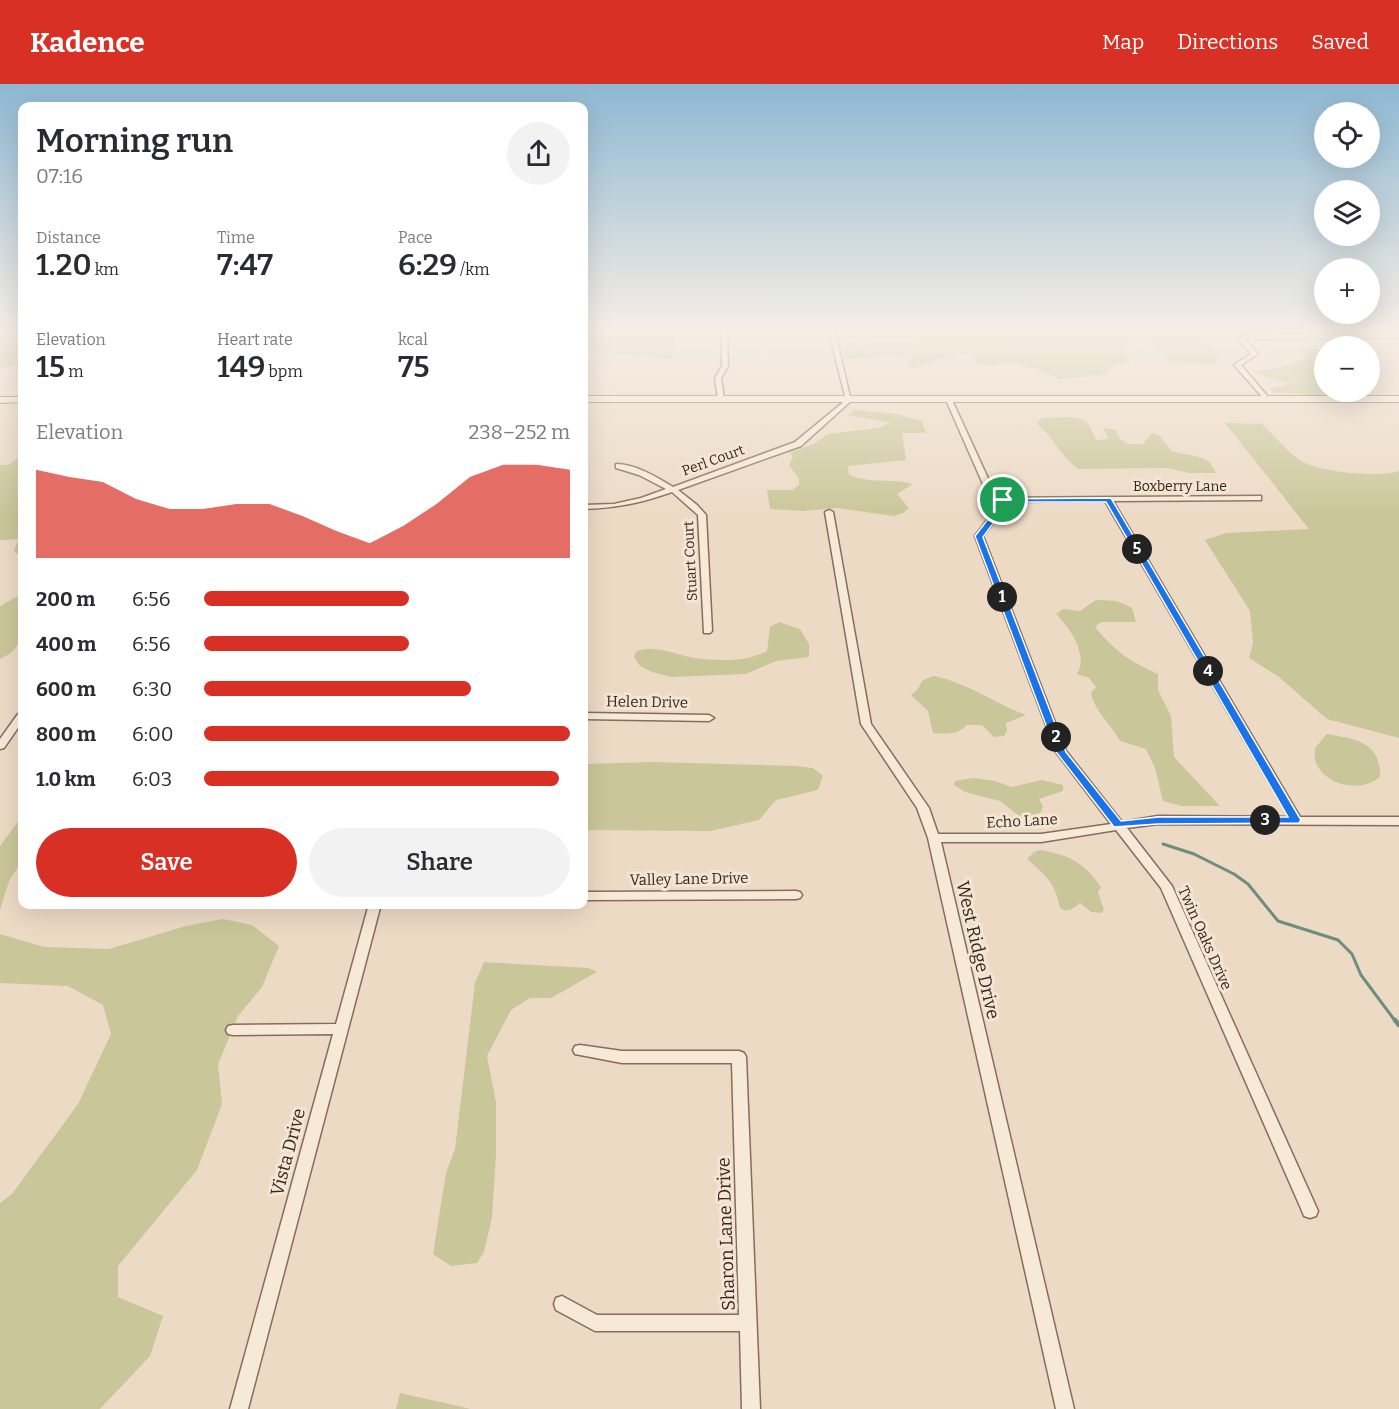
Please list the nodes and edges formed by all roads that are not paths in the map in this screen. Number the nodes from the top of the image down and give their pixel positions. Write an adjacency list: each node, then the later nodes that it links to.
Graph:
1 (720, 394): 5 (street)
2 (847, 394): 11 (street)
3 (1262, 394): 6 (street)
4 (588, 399): 5 (street)
5 (721, 399): 10 (street)
6 (1267, 399): 7 (street); 12 (street)
7 (1399, 399)
8 (0, 400): 9 (street)
9 (18, 400)
10 (823, 400): 11 (street); 13 (street)
11 (849, 400): 12 (street); 13 (street, Perl Court)
12 (949, 400): 17 (street)
13 (839, 409): 15 (street, Perl Court)
14 (619, 466): 15 (street, Stuart Court)
15 (671, 490): 19 (street, Perl Court); 21 (street, Stuart Court)
16 (1258, 498): 18 (street, Boxberry Lane)
17 (994, 500): 18 (street, Boxberry Lane); 28 (street, Twin Oaks Drive)
18 (1108, 500): 26 (street)
19 (588, 507)
20 (828, 512): 29 (street, West Ridge Drive)
21 (707, 631)
22 (588, 716): 23 (street, Helen Drive)
23 (709, 718)
24 (18, 721): 25 (street)
25 (0, 746)
26 (1296, 820): 27 (street, Echo Lane); 28 (street, Echo Lane)
27 (1399, 821)
28 (1118, 825): 29 (street, Echo Lane); 36 (street, Twin Oaks Drive)
29 (934, 838): 41 (street, West Ridge Drive)
30 (796, 895): 31 (street, Valley Lane Drive)
31 (588, 896)
32 (374, 909): 33 (street, Vista Drive)
33 (341, 1029): 34 (street); 39 (street, Vista Drive)
34 (233, 1030)
35 (580, 1050): 38 (street, Sharon Lane Drive)
36 (1310, 1211)
37 (562, 1304): 38 (street)
38 (748, 1323): 40 (street, Sharon Lane Drive)
39 (239, 1409)
40 (751, 1409)
41 (1065, 1409)

